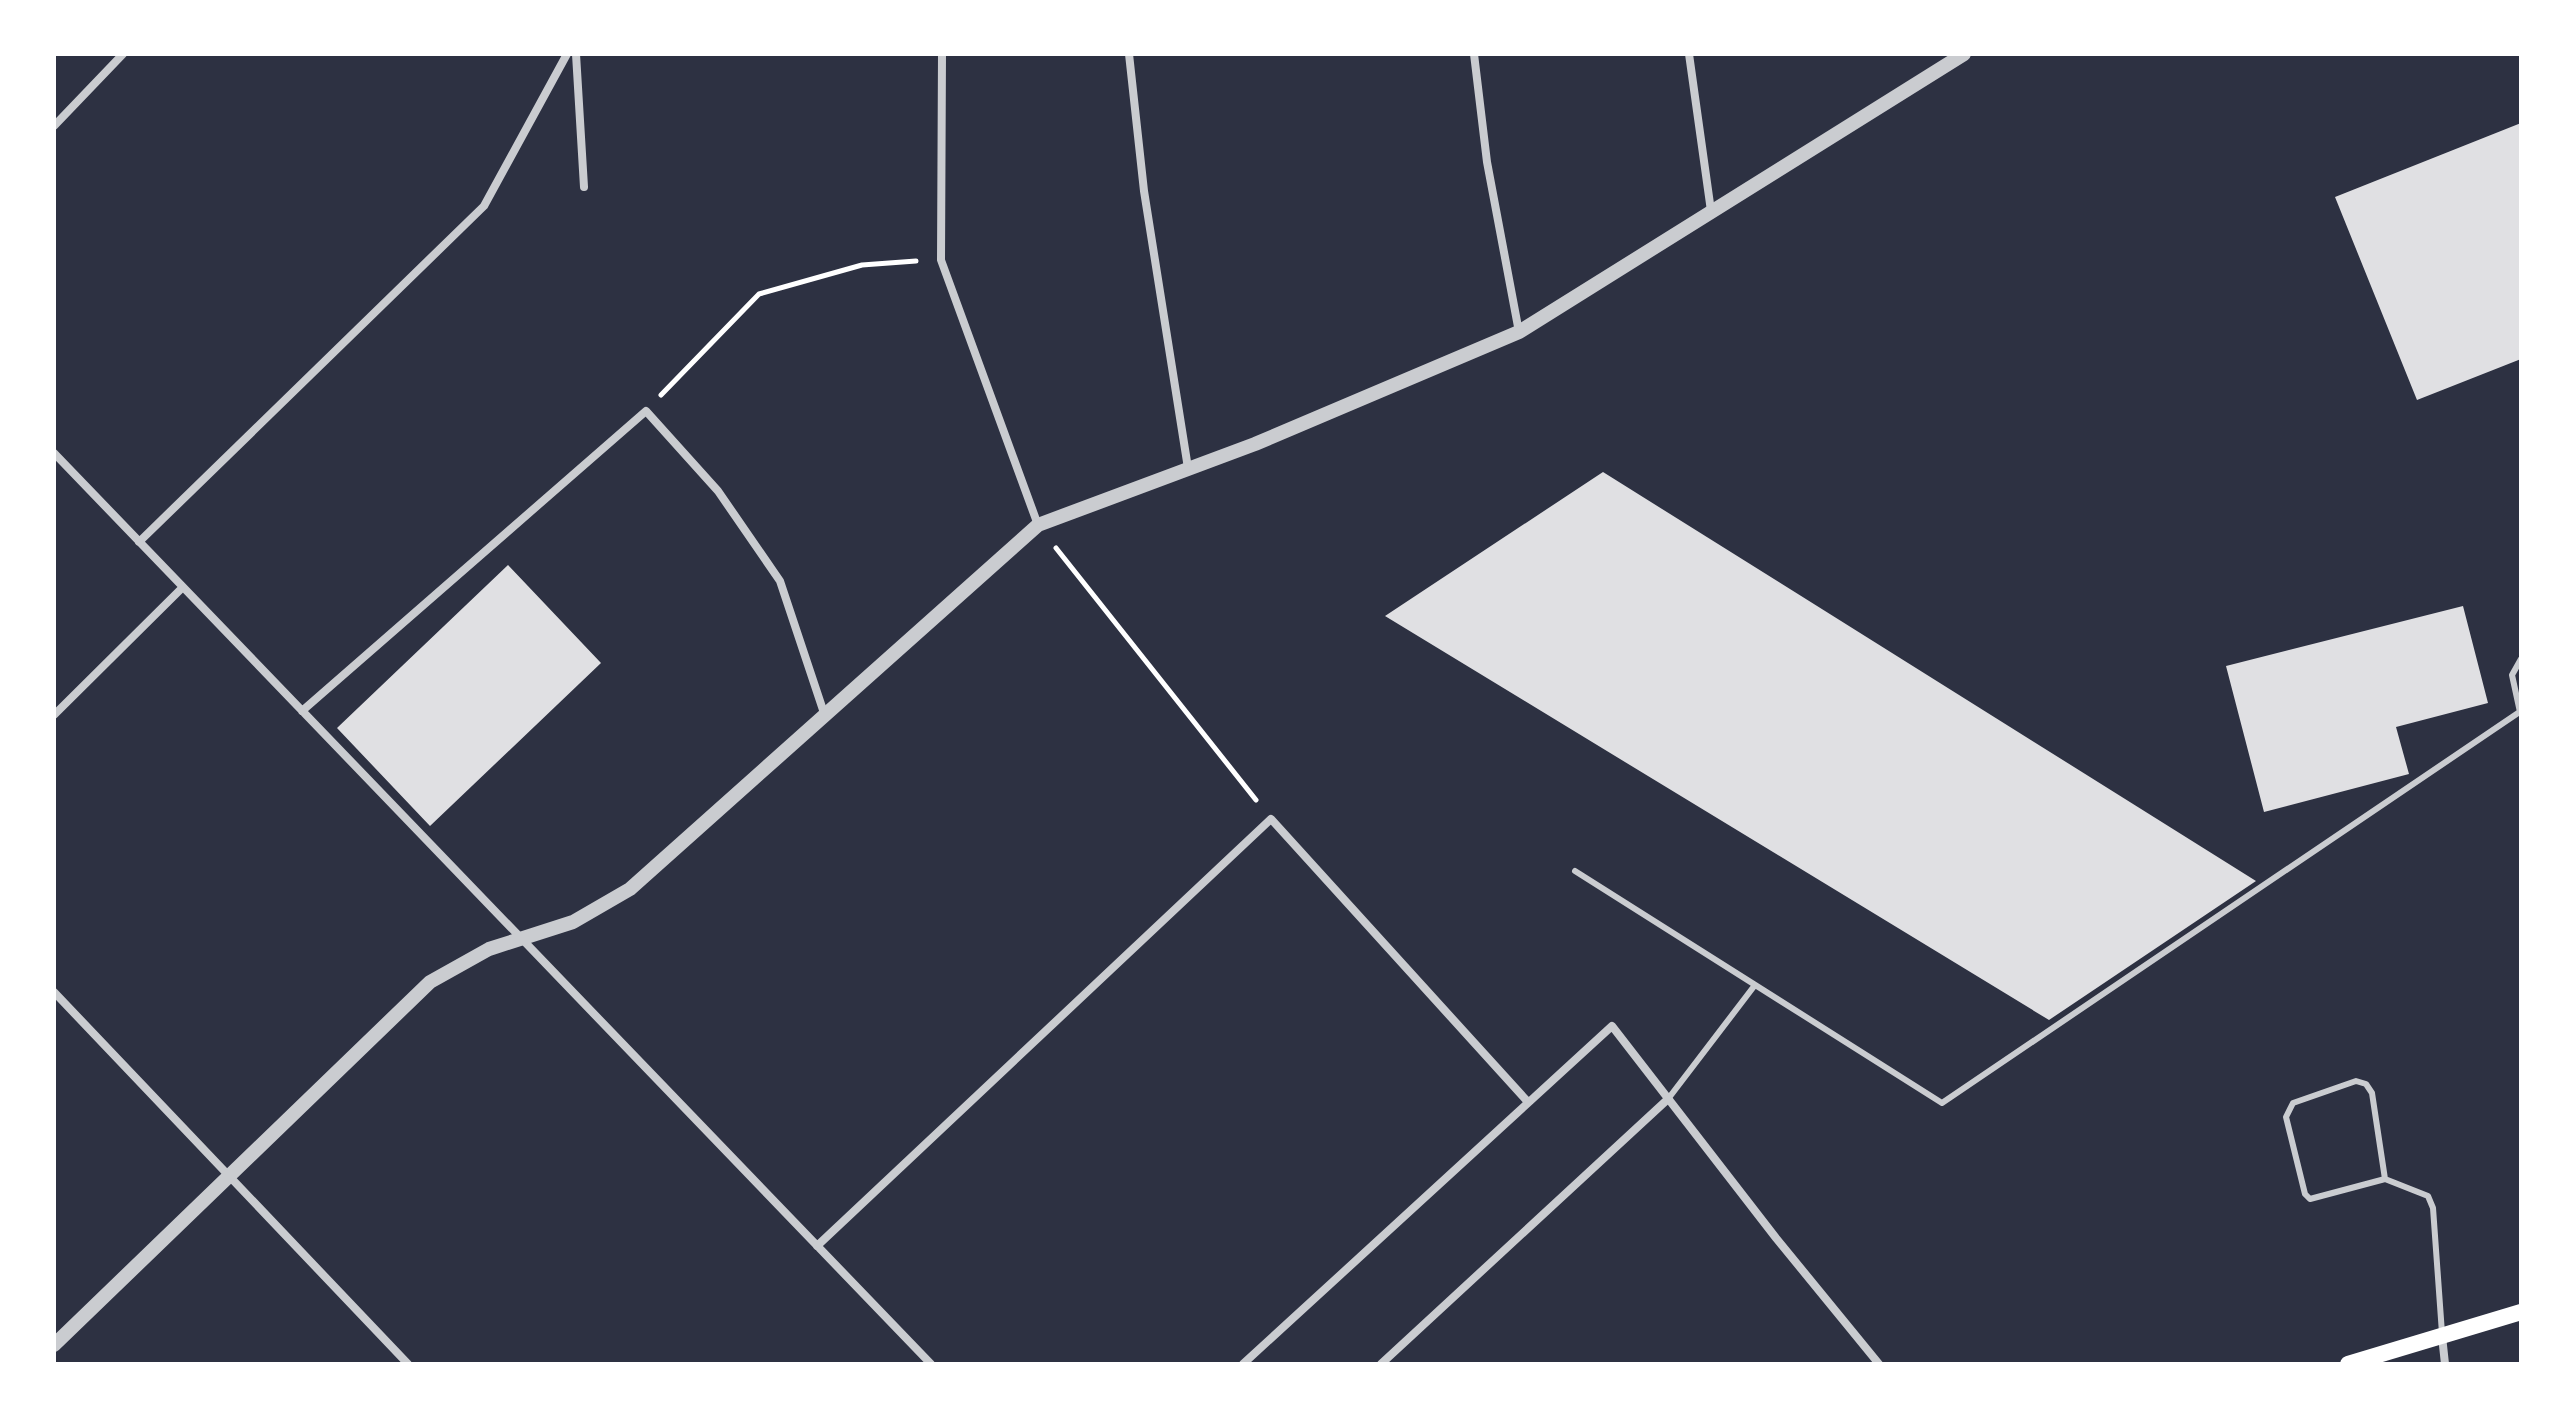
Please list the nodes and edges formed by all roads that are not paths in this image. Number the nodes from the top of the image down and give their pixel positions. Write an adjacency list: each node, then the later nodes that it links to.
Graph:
1 (123, 54): 9 (street)
2 (567, 54): 16 (street)
3 (576, 54): 10 (street)
4 (942, 54): 15 (street)
5 (1129, 54): 14 (street)
6 (1474, 54): 12 (street)
7 (1689, 54): 11 (street)
8 (1964, 54): 11 (street)
9 (54, 126)
10 (584, 187)
11 (1711, 211): 12 (street)
12 (1519, 332): 14 (street)
13 (54, 453): 16 (street)
14 (1188, 468): 15 (street)
15 (1038, 525): 22 (street)
16 (139, 542): 17 (street)
17 (183, 587): 19 (street); 21 (street)
18 (2521, 659): 20 (lane)
19 (302, 711): 22 (street); 24 (street)
20 (2521, 712): 25 (lane)
21 (54, 715)
22 (825, 717): 24 (street)
23 (1575, 871): 25 (lane)
24 (521, 938): 29 (street); 31 (street)
25 (1755, 985): 27 (lane)
26 (54, 992): 29 (street)
27 (1668, 1099): 28 (street); 38 (street); 39 (street)
28 (1528, 1102): 31 (street); 37 (street)
29 (232, 1177): 34 (street); 35 (street)
30 (2385, 1179): 30 (lane); 33 (lane)
31 (817, 1246): 36 (street)
32 (2521, 1312): 33 (main road)
33 (2442, 1335): 40 (main road); 41 (street)
34 (54, 1345)
35 (408, 1364)
36 (931, 1364)
37 (1243, 1364)
38 (1381, 1364)
39 (1879, 1364)
40 (2348, 1364)
41 (2445, 1364)

